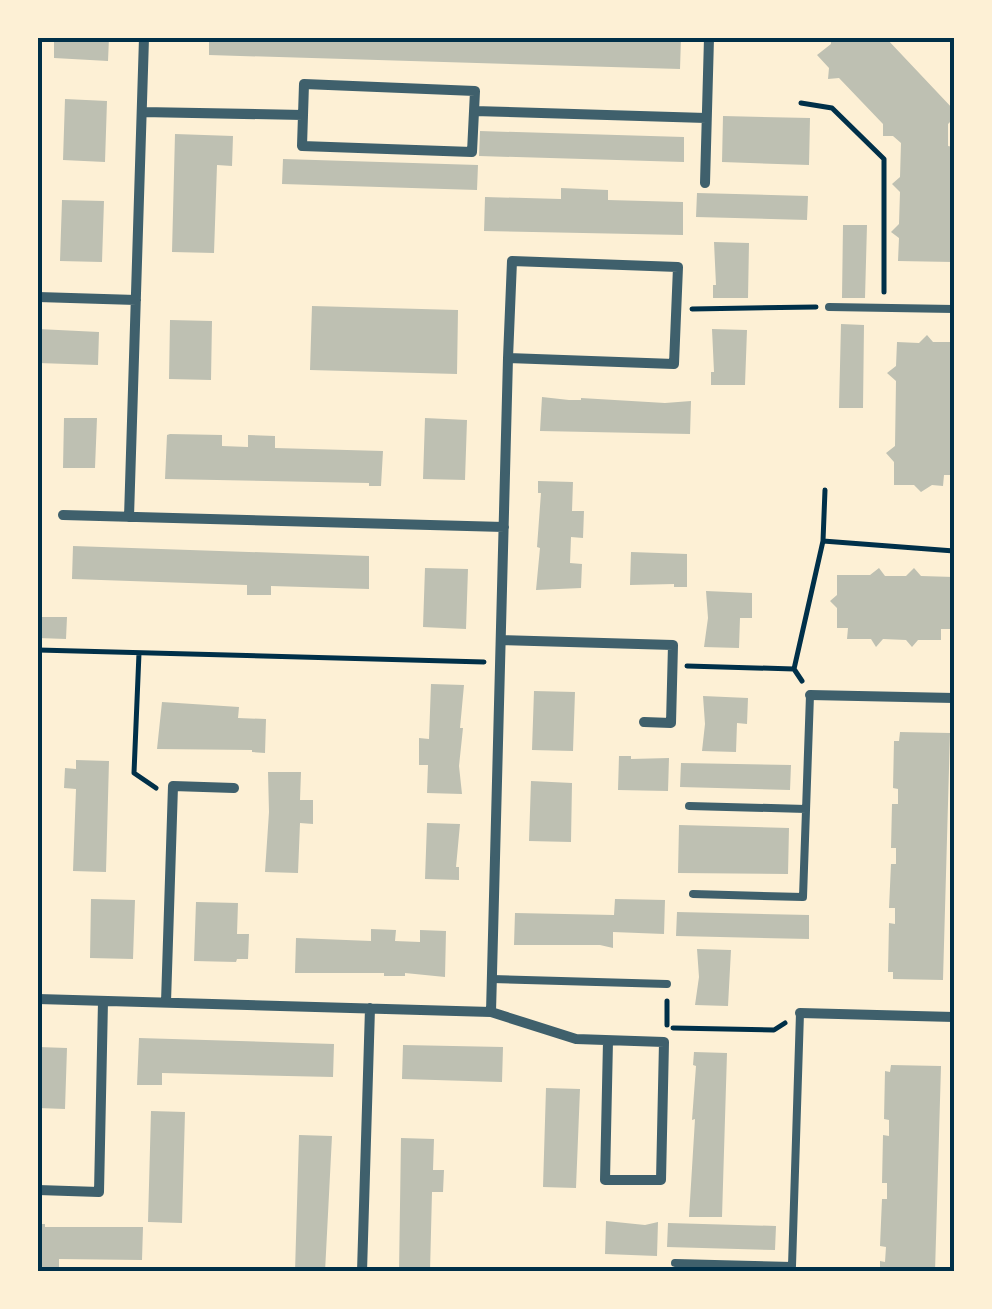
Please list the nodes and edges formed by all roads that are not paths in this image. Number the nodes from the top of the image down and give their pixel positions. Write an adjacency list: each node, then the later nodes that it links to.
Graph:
1 (144, 38): 4 (street)
2 (708, 38): 6 (street)
3 (474, 111): 5 (street); 5 (street); 6 (street)
4 (142, 112): 5 (street); 9 (street)
5 (303, 115)
6 (706, 118): 7 (street)
7 (705, 183)
8 (38, 297): 9 (street)
9 (136, 300): 14 (street)
10 (829, 307): 11 (lane)
11 (954, 310)
12 (508, 358): 12 (street); 15 (street)
13 (63, 515): 14 (street)
14 (129, 517): 15 (street)
15 (504, 527): 16 (street)
16 (501, 640): 19 (street); 24 (street)
17 (810, 695): 18 (street); 22 (lane)
18 (954, 698)
19 (644, 722)
20 (234, 788): 28 (street)
21 (689, 806): 22 (lane)
22 (806, 809): 23 (lane)
23 (693, 894)
24 (492, 979): 25 (lane); 30 (street)
25 (667, 984)
26 (38, 999): 27 (street)
27 (104, 1001): 28 (street); 34 (street)
28 (166, 1002): 29 (street)
29 (370, 1008): 30 (street); 36 (street)
30 (491, 1012): 33 (street)
31 (800, 1013): 32 (street); 35 (lane)
32 (954, 1017)
33 (608, 1042): 33 (street)
34 (38, 1190)
35 (675, 1263)
36 (362, 1272)

